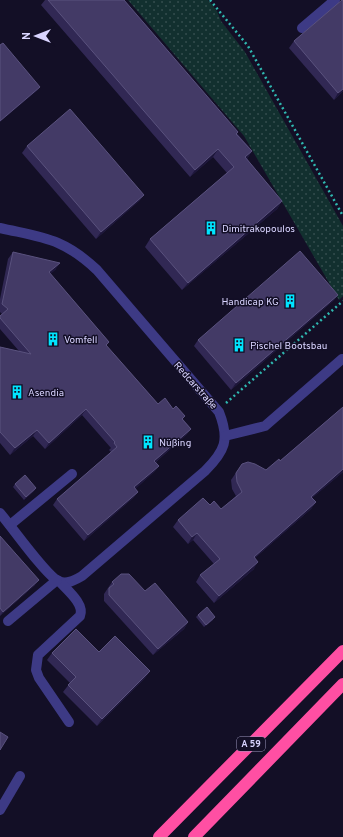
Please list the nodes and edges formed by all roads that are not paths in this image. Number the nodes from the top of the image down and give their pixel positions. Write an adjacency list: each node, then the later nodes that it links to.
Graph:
1 (335, 0): 2 (street)
2 (302, 28)
3 (0, 229): 5 (street, Redcarstraße)
4 (342, 359): 5 (street)
5 (225, 436): 9 (street, Redcarstraße)
6 (72, 474): 8 (street)
7 (0, 512): 8 (street)
8 (10, 525): 9 (street)
9 (58, 580): 10 (street); 13 (street)
10 (8, 621)
11 (343, 651): 16 (highway, A 59)
12 (343, 684): 17 (highway, A 59)
13 (69, 722)
14 (20, 776): 15 (street)
15 (0, 810)
16 (159, 837)
17 (194, 837)

